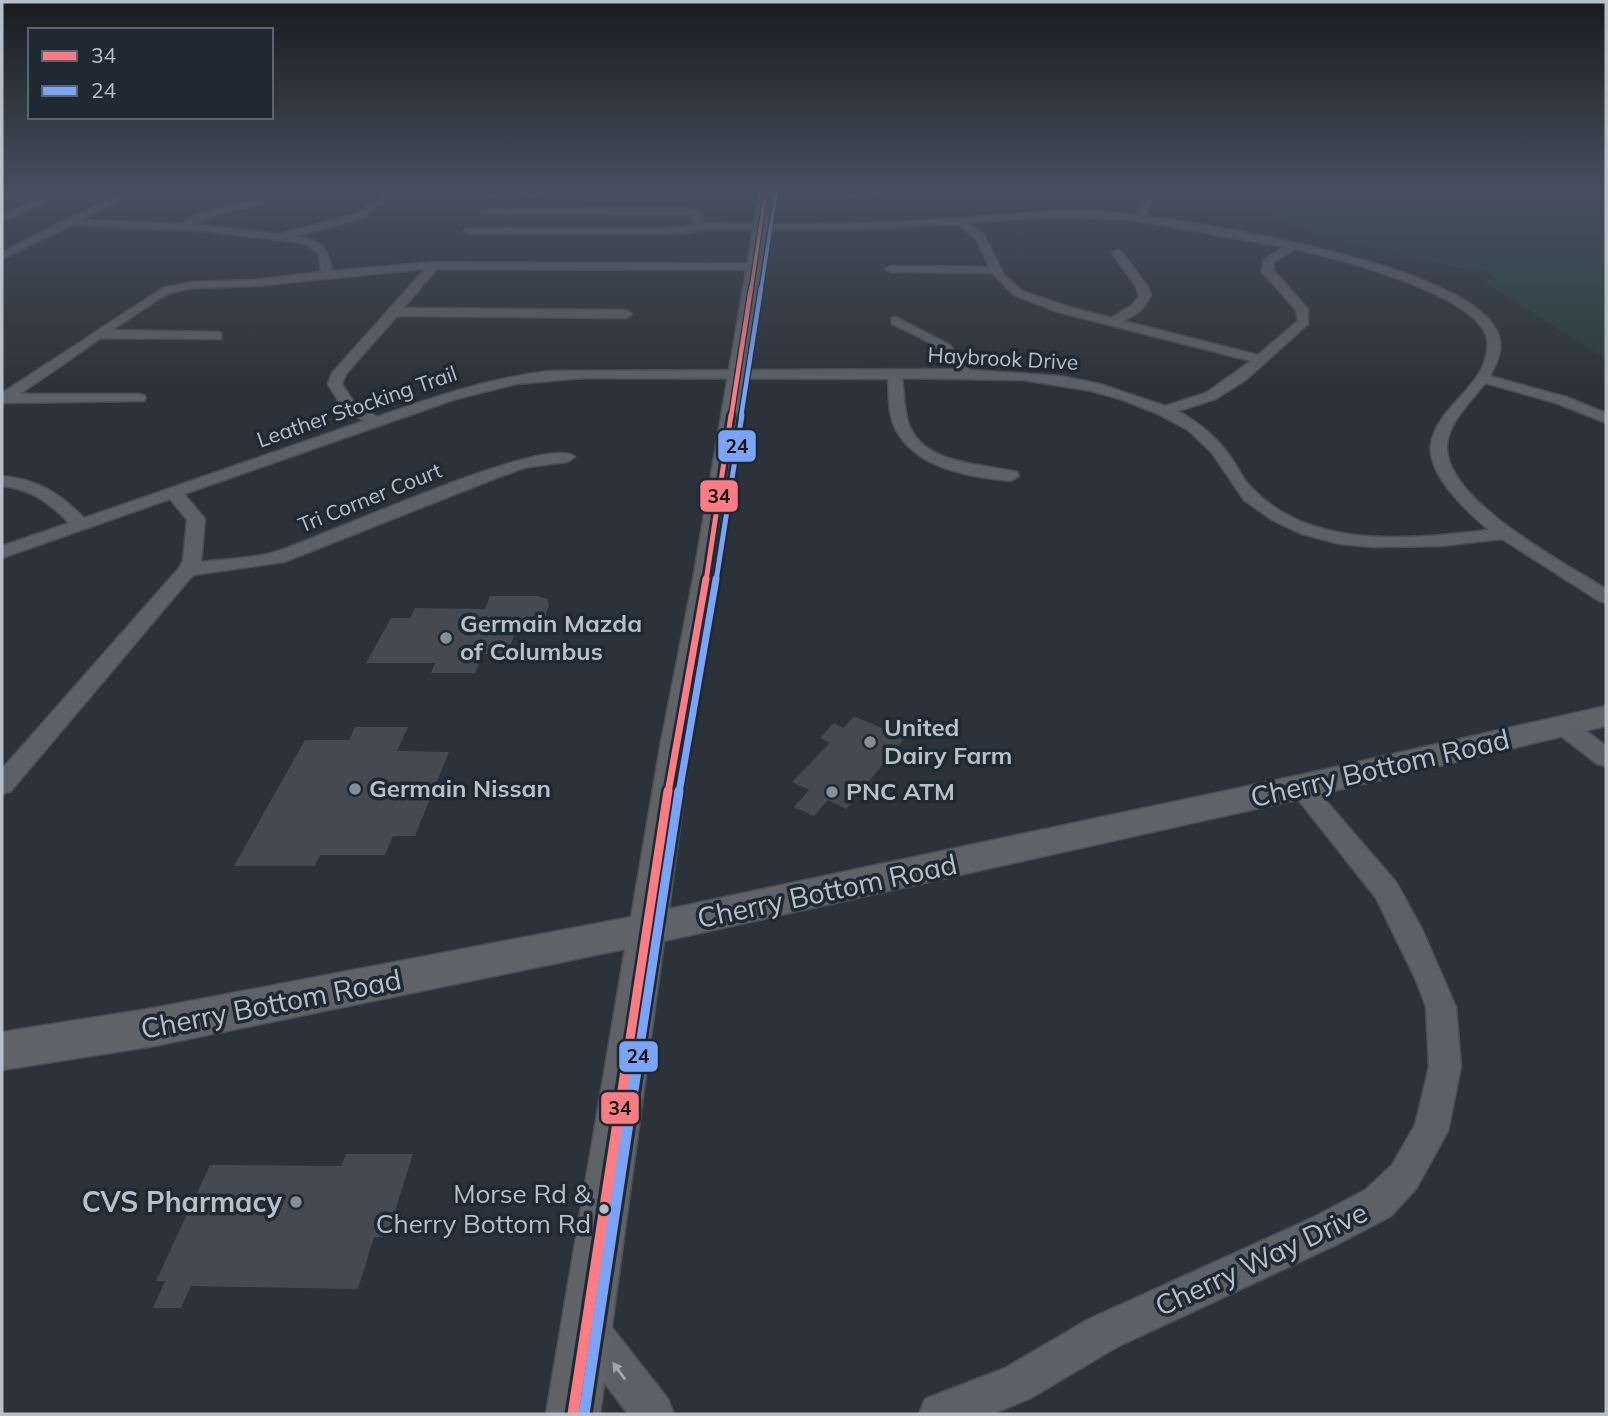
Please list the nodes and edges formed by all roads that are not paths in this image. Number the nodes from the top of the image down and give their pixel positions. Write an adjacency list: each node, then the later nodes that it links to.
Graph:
1 (324, 256): 11 (street)
2 (756, 256): 8 (main road)
3 (989, 256): 10 (street)
4 (1119, 256): 15 (street)
5 (1277, 256): 18 (street)
6 (1328, 256): 22 (street)
7 (435, 265): 8 (street); 11 (street); 12 (street)
8 (754, 267): 19 (main road)
9 (891, 269): 10 (street)
10 (995, 270): 15 (street)
11 (327, 274): 16 (street)
12 (393, 312): 13 (street); 27 (street)
13 (626, 314)
14 (896, 321): 21 (street)
15 (1113, 322): 18 (street)
16 (99, 334): 17 (street); 24 (street)
17 (216, 335)
18 (1262, 360): 25 (street)
19 (738, 374): 20 (street, Haybrook Drive); 27 (street, Leather Stocking Trail); 42 (main road)
20 (895, 375): 21 (street, Haybrook Drive); 29 (street)
21 (964, 375): 25 (street, Haybrook Drive)
22 (1482, 379): 26 (street); 33 (street)
23 (139, 398): 24 (street)
24 (3, 399)
25 (1164, 411): 33 (street, Haybrook Drive)
26 (1606, 418)
27 (375, 422): 31 (street, Leather Stocking Trail)
28 (567, 457): 35 (street, Tri Corner Court)
29 (1011, 476)
30 (2, 481): 32 (street)
31 (173, 492): 32 (street, Leather Stocking Trail); 35 (street)
32 (80, 524): 34 (street, Leather Stocking Trail)
33 (1507, 533): 36 (street)
34 (2, 552)
35 (187, 570): 40 (street)
36 (1606, 597)
37 (1606, 716): 38 (main road, Cherry Bottom Road)
38 (1564, 726): 39 (street); 41 (main road, Cherry Bottom Road)
39 (1606, 758)
40 (2, 785)
41 (1300, 787): 42 (main road, Cherry Bottom Road); 47 (street, Cherry Way Drive)
42 (648, 928): 43 (main road, Cherry Bottom Road); 44 (main road)
43 (2, 1051)
44 (587, 1327): 45 (main road); 46 (street, one-way to 44)
45 (573, 1414)
46 (653, 1414)
47 (940, 1414)

